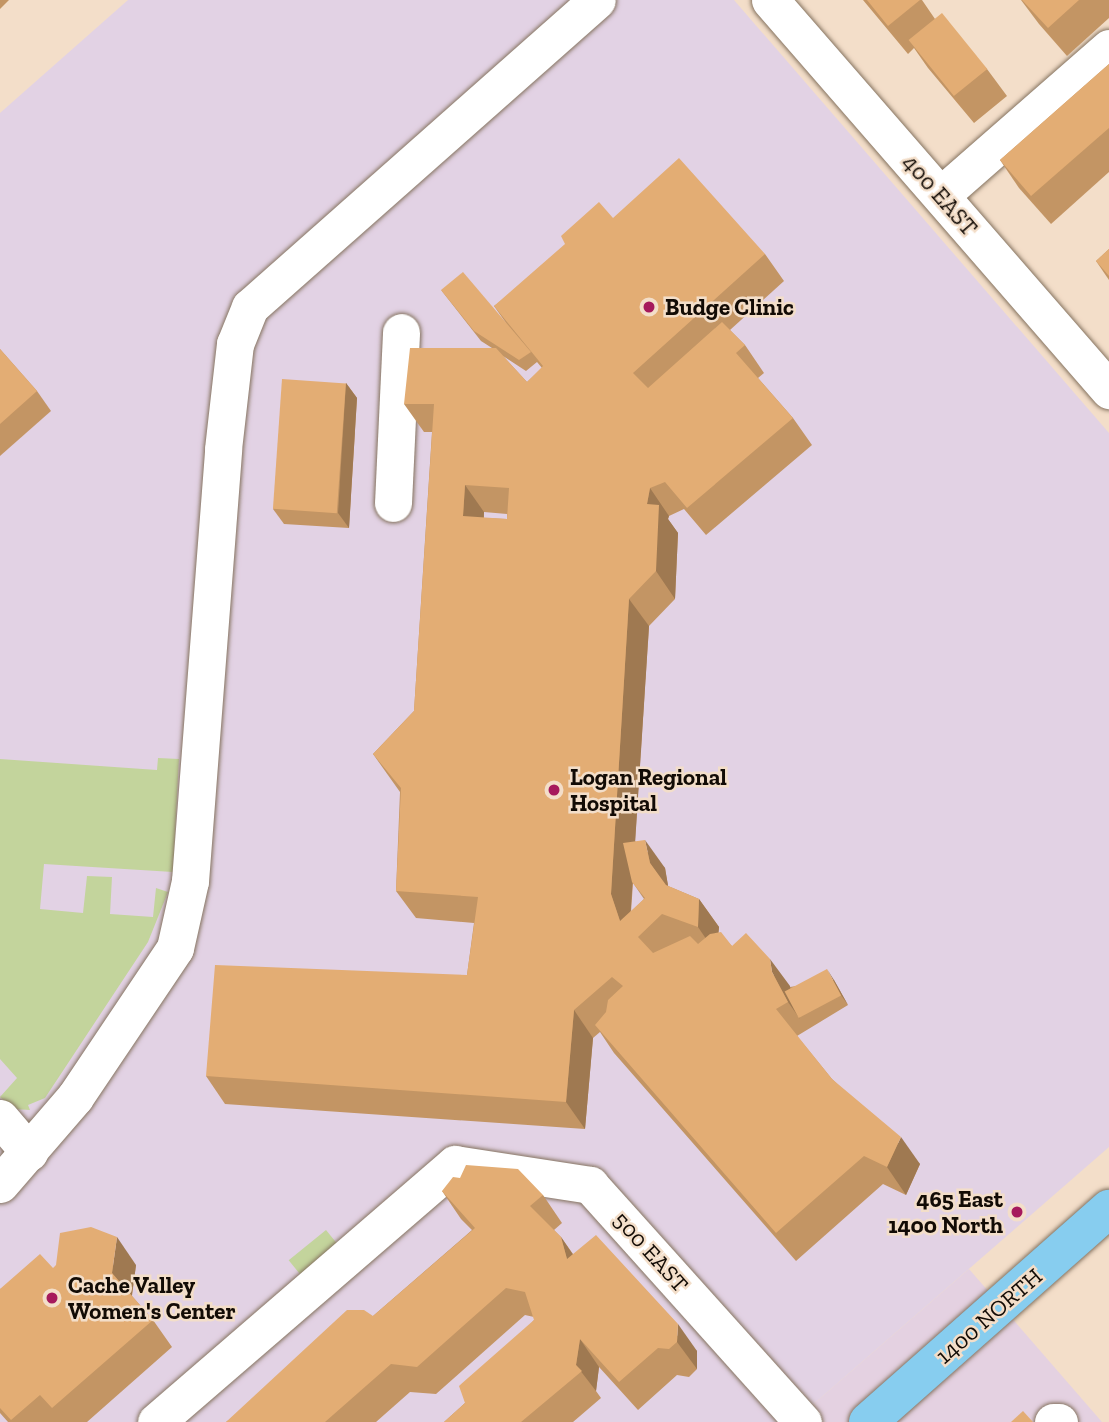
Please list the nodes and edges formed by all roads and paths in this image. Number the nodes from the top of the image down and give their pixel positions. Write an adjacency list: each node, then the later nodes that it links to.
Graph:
1 (770, 0): 4 (street, 400 EAST)
2 (572, 8): 9 (street)
3 (1109, 48): 4 (street)
4 (940, 195): 6 (street, 400 EAST)
5 (401, 331): 7 (street)
6 (1109, 390)
7 (393, 503)
8 (0, 1118): 9 (street)
9 (29, 1152): 10 (street)
10 (0, 1184)
11 (1109, 1209): 14 (main road, 1400 NORTH)
12 (156, 1422): 13 (street, 500 EAST)
13 (803, 1422)
14 (868, 1422)
15 (1053, 1422): 16 (street)
16 (1059, 1422)

